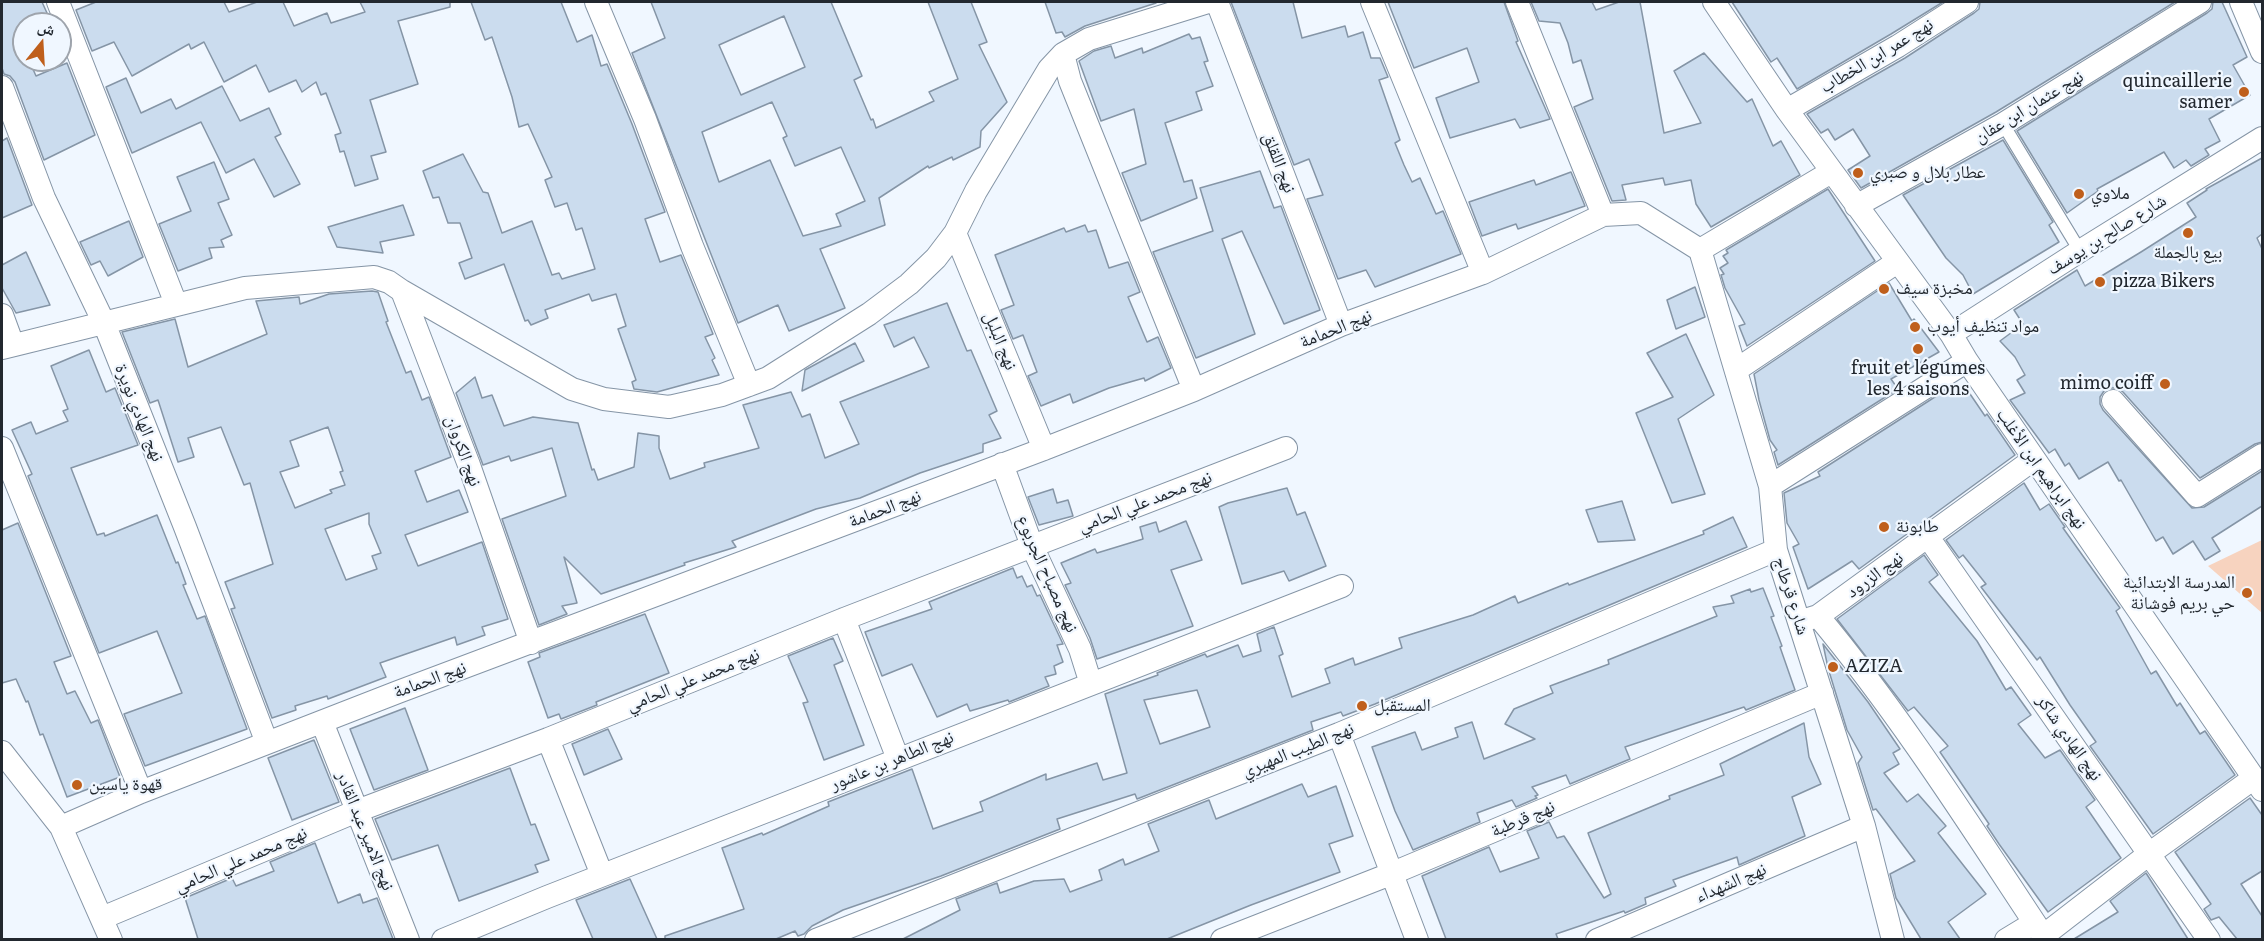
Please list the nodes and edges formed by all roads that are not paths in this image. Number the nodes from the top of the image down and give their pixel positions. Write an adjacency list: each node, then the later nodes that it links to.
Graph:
1 (58, 2): 26 (street)
2 (596, 2): 34 (street)
3 (1208, 2): 12 (street)
4 (1217, 2): 29 (street, نهج اللقلق)
5 (1372, 2): 24 (street)
6 (1517, 2): 19 (street)
7 (1714, 2): 14 (street, نهج ابراهيم ابن الأغلب)
8 (1967, 2): 14 (street, نهج عمر ابن الخطاب)
9 (2200, 2): 15 (street, نهج عثمان ابن عفان)
10 (2241, 2): 11 (street)
11 (2262, 52)
12 (1063, 54): 20 (street); 35 (street)
13 (2, 87): 28 (street, نهج الهادي نويرة)
14 (1786, 110): 17 (street, نهج ابراهيم ابن الأغلب)
15 (2003, 124): 18 (street, نهج عثمان ابن عفان); 22 (lane)
16 (2262, 138): 22 (street, شارع صالح بن يوسف)
17 (1831, 172): 18 (street, نهج ابراهيم ابن الأغلب); 21 (street)
18 (1856, 206): 23 (street, نهج ابراهيم ابن الأغلب)
19 (1603, 215): 21 (street, نهج الحمامة); 24 (street, نهج الحمامة)
20 (955, 233): 34 (street); 39 (street, نهج البلبل)
21 (1700, 250): 33 (street, شارع قرطاج)
22 (2080, 251): 30 (street, شارع صالح بن يوسف)
23 (1897, 262): 30 (street, نهج ابراهيم ابن الأغلب); 33 (street)
24 (1483, 273): 29 (street, نهج الحمامة)
25 (402, 291): 26 (street); 34 (street); 50 (street, نهج الكروان)
26 (176, 304): 28 (street)
27 (2, 315): 31 (street)
28 (104, 323): 31 (street); 56 (street, نهج الهادي نويرة)
29 (1341, 325): 35 (street, نهج الحمامة)
30 (1951, 334): 32 (street, نهج ابراهيم ابن الأغلب)
31 (7, 347)
32 (1967, 362): 41 (street, نهج ابراهيم ابن الأغلب); 43 (street)
33 (1736, 370): 43 (street, شارع قرطاج)
34 (750, 385)
35 (1194, 390): 39 (street, نهج الحمامة)
36 (2113, 401): 40 (street)
37 (2, 448): 60 (street)
38 (1286, 448): 45 (street, نهج محمد علي الحامي)
39 (1044, 449): 42 (street, نهج الحمامة)
40 (2262, 455)
41 (2034, 459): 44 (street, نهج الزرود); 59 (street, نهج ابراهيم ابن الأغلب)
42 (1002, 464): 45 (street, نهج مصباح الجربوع); 50 (street, نهج الحمامة)
43 (1770, 486): 46 (street, شارع قرطاج)
44 (1928, 537): 49 (street, نهج الزرود); 64 (street, نهج الهادي شاكر)
45 (1032, 546): 48 (street, نهج محمد علي الحامي); 51 (street, نهج مصباح الجربوع)
46 (1776, 550): 49 (street, شارع قرطاج); 54 (street, نهج الطيب المهيري)
47 (1342, 586): 51 (street, نهج الطاهر بن عاشور)
48 (844, 619): 55 (street, نهج محمد علي الحامي); 58 (street)
49 (1809, 619): 52 (street, شارع قرطاج); 68 (street)
50 (531, 643): 53 (street, نهج الحمامة)
51 (1091, 684): 58 (street, نهج الطاهر بن عاشور)
52 (1822, 693): 62 (street, شارع قرطاج); 65 (street, نهج قرطبة)
53 (322, 722): 56 (street, نهج الحمامة); 61 (street, نهج الامير عبد القادر)
54 (1339, 734): 65 (street); 72 (street, نهج الطيب المهيري)
55 (548, 739): 61 (street, نهج محمد علي الحامي); 66 (street)
56 (267, 743): 60 (street, نهج الحمامة)
57 (2, 752): 63 (street)
58 (898, 759): 66 (street, نهج الطاهر بن عاشور)
59 (2258, 784): 64 (street)
60 (141, 792): 63 (street, نهج الحمامة)
61 (357, 811): 67 (street, نهج محمد علي الحامي); 70 (street, نهج الامير عبد القادر)
62 (1864, 826): 75 (street, نهج الشهداء); 76 (street, شارع قرطاج)
63 (61, 827): 67 (street)
64 (2149, 854): 68 (street); 78 (street, نهج الهادي شاكر)
65 (1393, 873): 73 (street, نهج قرطبة); 74 (street)
66 (602, 875): 71 (street, نهج الطاهر بن عاشور)
67 (102, 918): 69 (street)
68 (2041, 933): 77 (street)
69 (111, 939)
70 (408, 939)
71 (443, 939)
72 (816, 939)
73 (1222, 939)
74 (1417, 939)
75 (1597, 939)
76 (1893, 939)
77 (2006, 939)
78 (2209, 939)

